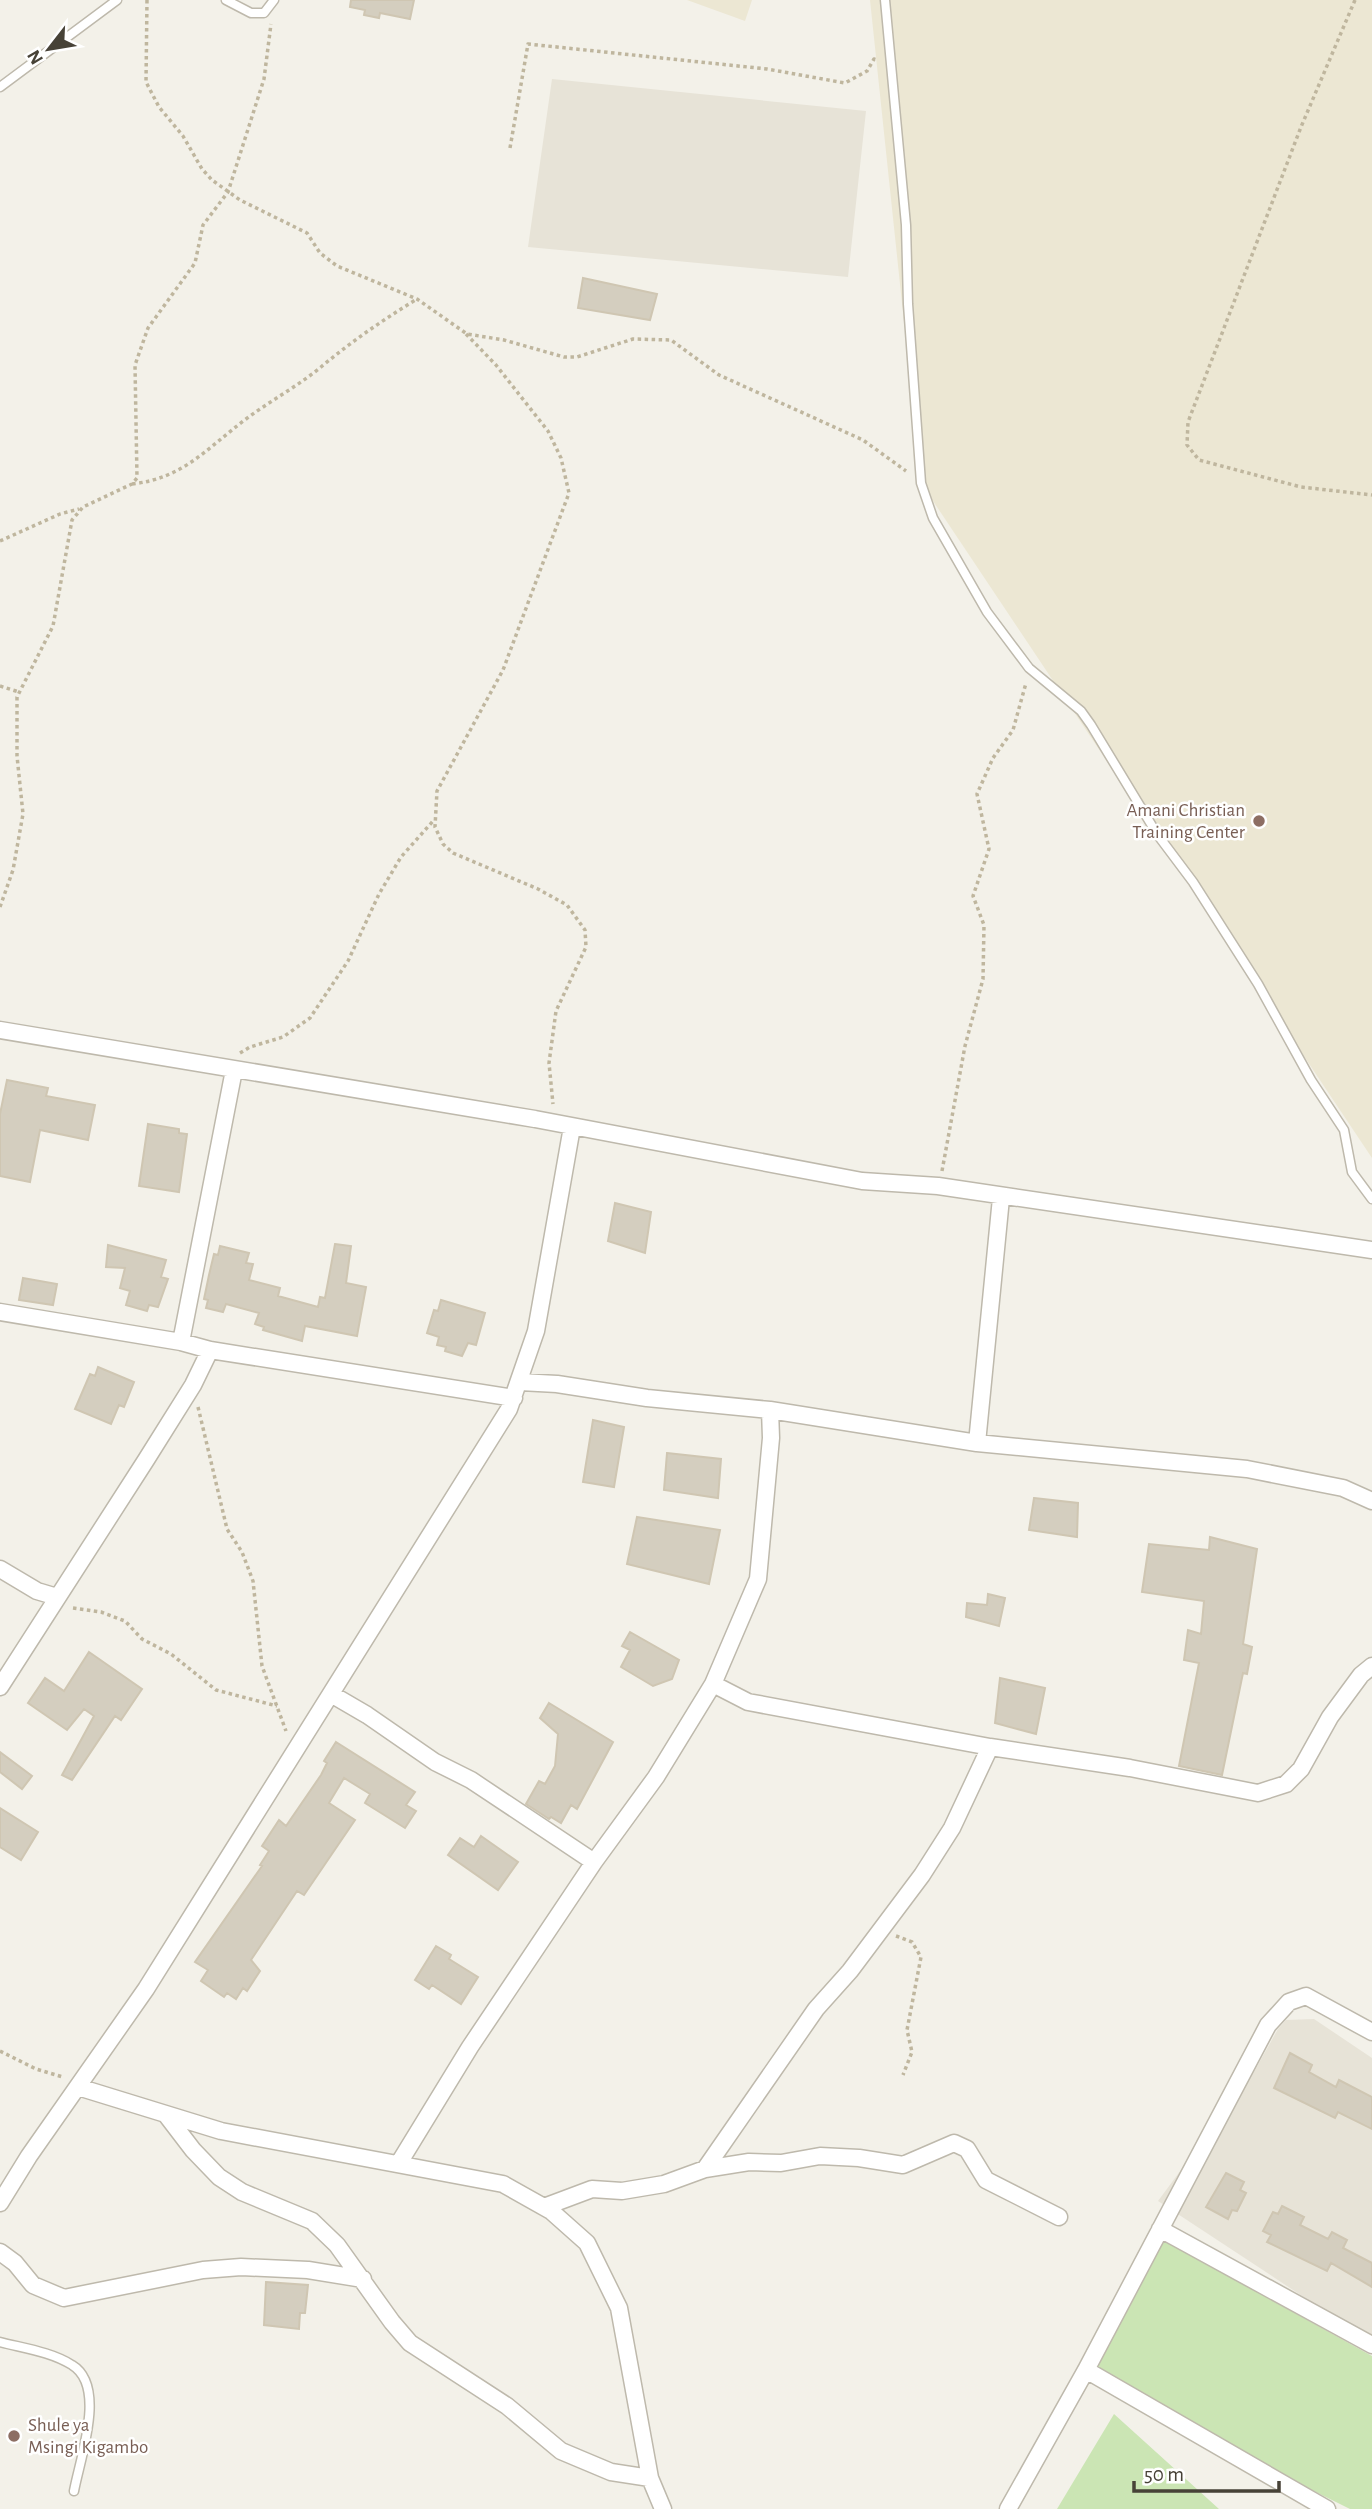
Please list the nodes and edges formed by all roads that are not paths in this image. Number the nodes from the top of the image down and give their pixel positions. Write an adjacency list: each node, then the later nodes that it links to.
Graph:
1 (117, 0): 5 (lane)
2 (226, 0): 4 (lane)
3 (886, 0): 10 (lane)
4 (273, 3)
5 (0, 87)
6 (0, 1030): 7 (street)
7 (232, 1070): 8 (street); 13 (street)
8 (572, 1127): 9 (street); 15 (street)
9 (1001, 1198): 11 (street); 17 (street)
10 (1372, 1199)
11 (1372, 1250)
12 (0, 1312): 13 (street)
13 (181, 1342): 14 (street)
14 (210, 1350): 15 (street); 20 (street)
15 (517, 1390): 16 (street); 24 (street)
16 (770, 1410): 17 (street); 22 (street)
17 (977, 1443): 18 (street)
18 (1372, 1501)
19 (0, 1569): 20 (street)
20 (55, 1600): 23 (street)
21 (1372, 1666): 25 (street)
22 (713, 1684): 25 (street); 26 (street)
23 (0, 1687)
24 (331, 1695): 26 (street); 28 (street)
25 (990, 1747): 31 (street)
26 (594, 1863): 30 (street)
27 (1372, 2032): 35 (street)
28 (80, 2084): 29 (street); 32 (street)
29 (167, 2116): 30 (street); 37 (street)
30 (399, 2163): 33 (street)
31 (705, 2169): 33 (street); 34 (street)
32 (0, 2203)
33 (544, 2207): 41 (street)
34 (1059, 2217)
35 (1160, 2230): 39 (street); 40 (street)
36 (0, 2252): 37 (street)
37 (363, 2279): 41 (street)
38 (0, 2342): 42 (lane)
39 (1372, 2345)
40 (1086, 2370): 44 (street); 45 (street)
41 (650, 2478): 43 (street)
42 (74, 2491)
43 (663, 2509)
44 (1008, 2509)
45 (1327, 2509)

